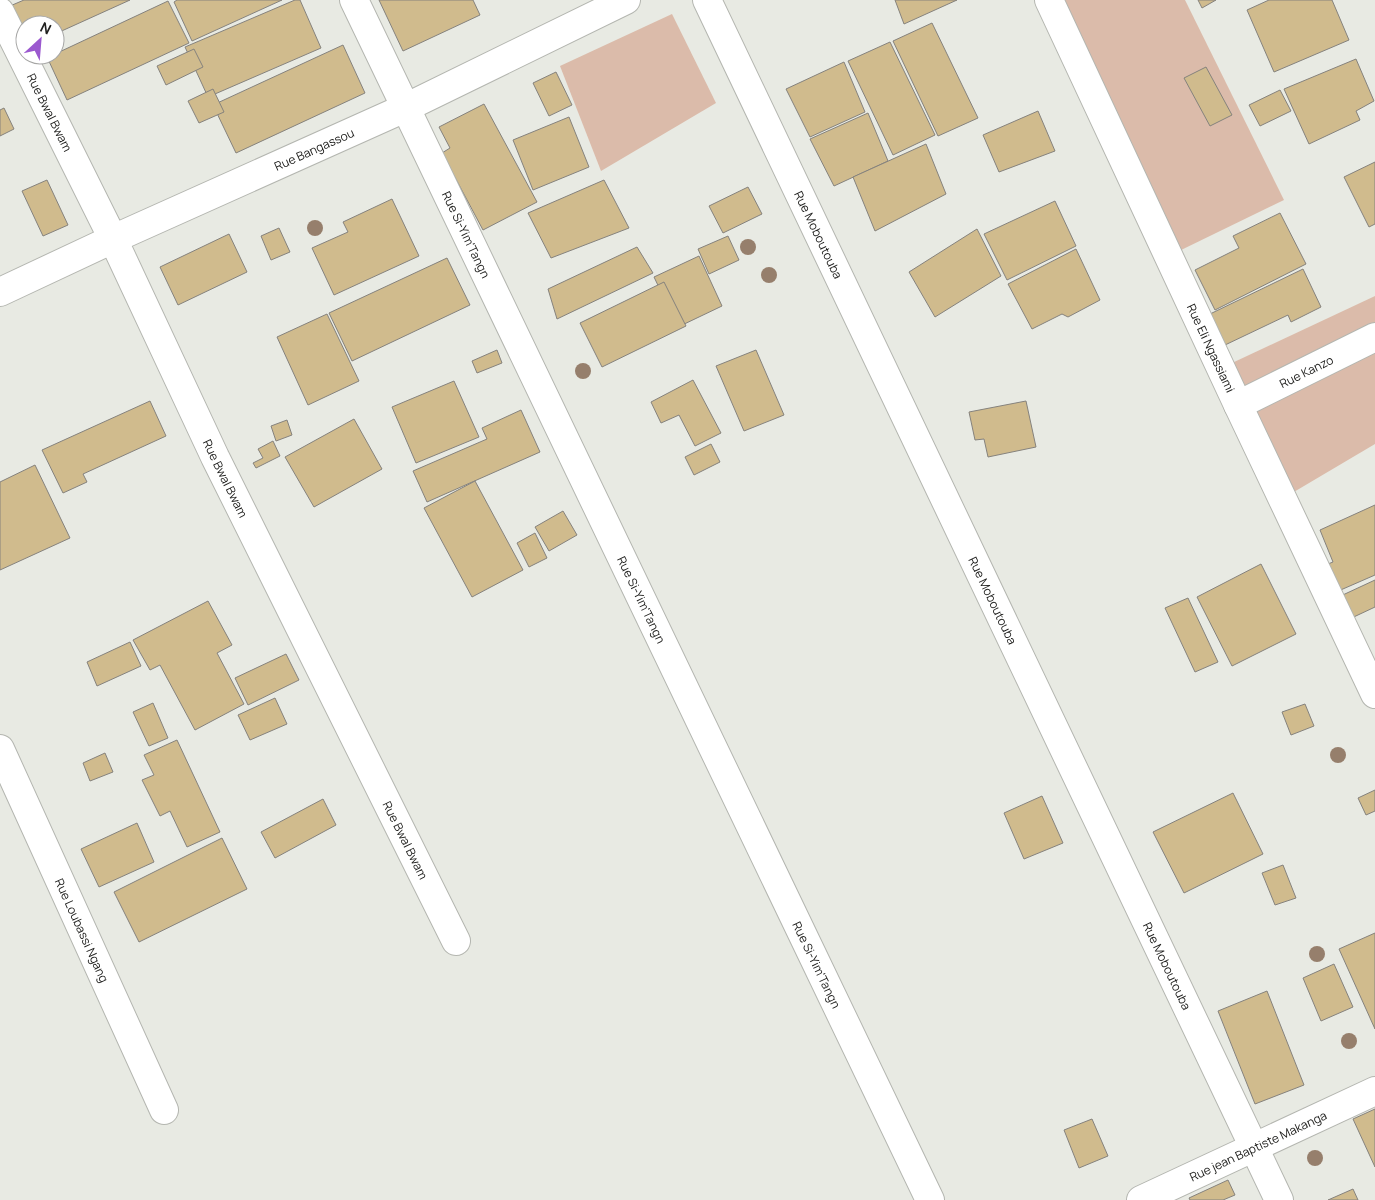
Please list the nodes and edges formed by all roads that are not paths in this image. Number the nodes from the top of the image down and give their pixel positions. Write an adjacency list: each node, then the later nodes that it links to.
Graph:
1 (354, 0): 6 (street, Rue Si-Yim'Tangn)
2 (626, 0): 6 (street, Rue Bangassou)
3 (707, 0): 16 (street, Rue Moboutouba)
4 (1049, 0): 10 (street, Rue Eli Ngassiami)
5 (0, 12): 7 (street, Rue Bwal Bwam)
6 (405, 108): 7 (street, Rue Bangassou); 17 (street, Rue Si-Yim'Tangn)
7 (113, 239): 8 (street, Rue Bangassou); 13 (street, Rue Bwal Bwam)
8 (0, 292)
9 (1375, 337): 10 (street, Rue Kanzo)
10 (1238, 405): 11 (street, Rue Eli Ngassiami)
11 (1375, 694)
12 (0, 749): 15 (street, Rue Loubassi Ngang)
13 (456, 941)
14 (1375, 1091): 16 (street, Rue jean Baptiste Makanga)
15 (164, 1110)
16 (1254, 1148): 18 (street, Rue jean Baptiste Makanga); 19 (street, Rue Moboutouba)
17 (930, 1200)
18 (1141, 1200)
19 (1279, 1200)

